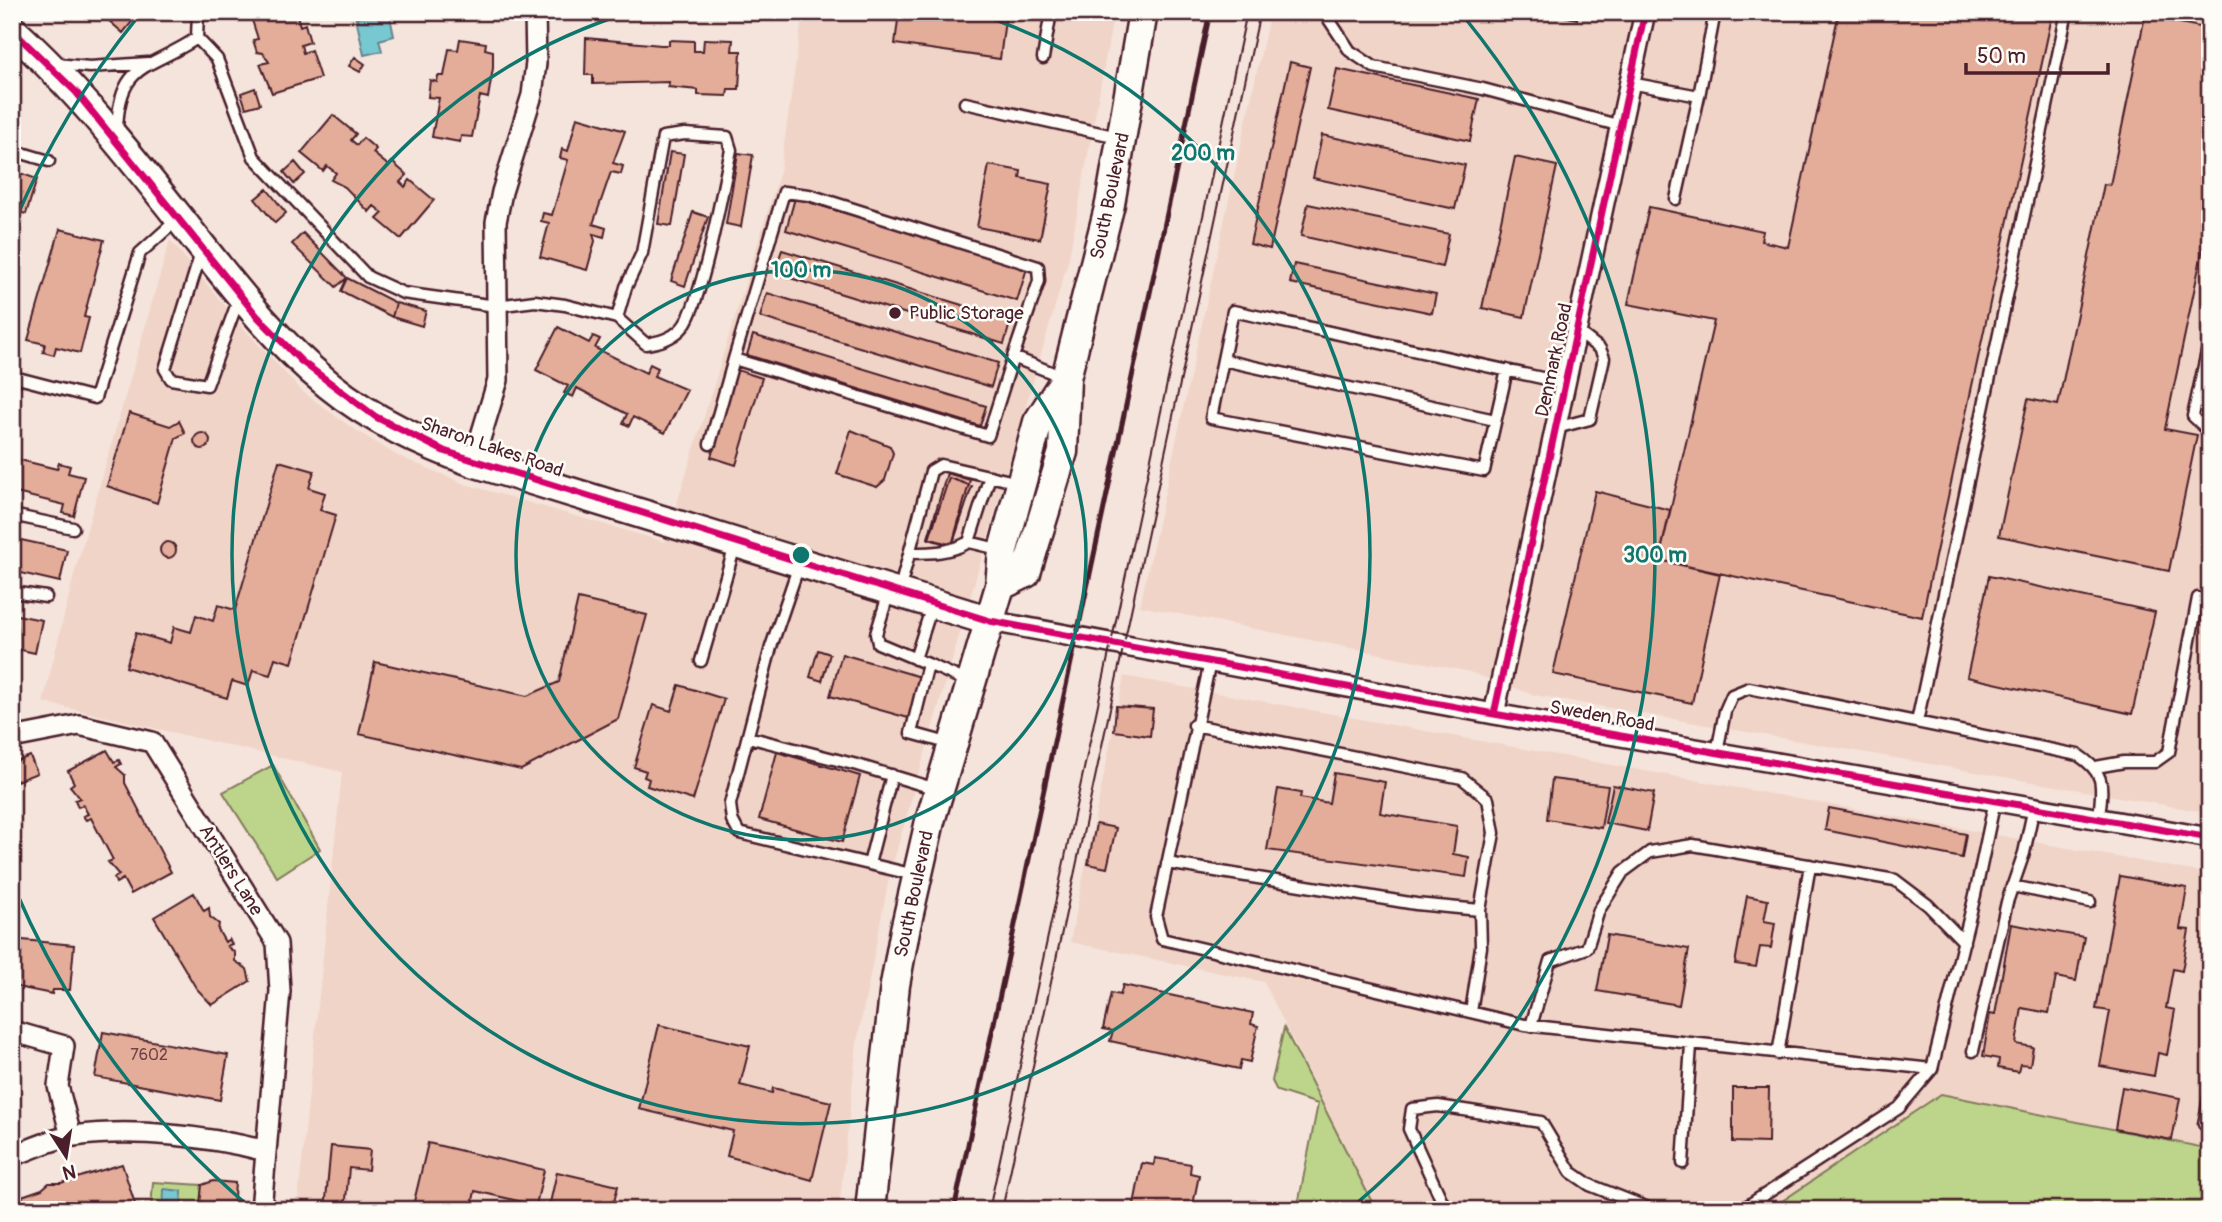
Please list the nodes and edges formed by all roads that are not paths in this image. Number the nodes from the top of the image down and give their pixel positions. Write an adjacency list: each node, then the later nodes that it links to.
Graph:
1 (198, 12): 10 (lane)
2 (535, 12): 26 (street)
3 (1051, 12): 11 (lane)
4 (1143, 12): 18 (main road, South Boulevard)
5 (1324, 12): 17 (lane)
6 (1645, 12): 14 (street, Denmark Road)
7 (1716, 12): 15 (lane)
8 (2067, 12): 64 (lane)
9 (12, 30): 13 (main road, Sharon Lakes Road)
10 (197, 38): 12 (lane); 26 (lane)
11 (1044, 58)
12 (152, 62): 13 (lane); 19 (lane)
13 (49, 64): 19 (main road, Sharon Lakes Road)
14 (1630, 83): 15 (lane); 17 (street, Denmark Road)
15 (1699, 96): 22 (lane)
16 (965, 103): 18 (lane)
17 (1621, 126): 28 (street, Denmark Road)
18 (1122, 138): 35 (main road, South Boulevard)
19 (117, 141): 23 (main road, Sharon Lakes Road)
20 (12, 150): 21 (lane)
21 (49, 161)
22 (1676, 199)
23 (179, 218): 24 (main road, Sharon Lakes Road); 34 (lane)
24 (202, 247): 25 (main road, Sharon Lakes Road); 25 (lane)
25 (240, 295): 41 (main road, Sharon Lakes Road)
26 (496, 306): 27 (lane); 41 (street)
27 (617, 318): 27 (lane)
28 (1577, 331): 36 (street, Denmark Road); 38 (lane)
29 (2210, 338): 39 (lane)
30 (1013, 357): 31 (lane); 31 (lane); 35 (lane)
31 (734, 359): 40 (lane)
32 (1223, 360): 33 (lane); 37 (lane); 37 (lane)
33 (1507, 370): 36 (lane); 37 (lane)
34 (14, 377)
35 (1066, 378): 43 (main road, South Boulevard); 51 (main road, South Boulevard)
36 (1565, 383): 38 (street, Denmark Road)
37 (1495, 420)
38 (1556, 428): 63 (street, Denmark Road)
39 (2210, 432)
40 (710, 444)
41 (473, 462): 46 (main road, Sharon Lakes Road)
42 (990, 476): 43 (lane); 47 (lane); 49 (lane)
43 (1021, 483): 48 (main road, South Boulevard)
44 (12, 515): 45 (lane)
45 (73, 528)
46 (736, 542): 50 (main road, Sharon Lakes Road); 59 (lane)
47 (969, 542): 48 (lane); 49 (lane)
48 (1003, 550): 51 (main road, South Boulevard)
49 (910, 552): 52 (lane)
50 (800, 562): 52 (main road, Sharon Lakes Road); 66 (lane)
51 (1000, 586): 57 (main road, South Boulevard)
52 (895, 591): 56 (main road, Sharon Lakes Road); 58 (lane)
53 (12, 592): 54 (lane)
54 (46, 597)
55 (2198, 598): 70 (lane)
56 (933, 603): 57 (main road, Sharon Lakes Road); 58 (lane)
57 (990, 621): 60 (street, Sweden Road); 62 (main road, South Boulevard)
58 (915, 659): 61 (lane)
59 (701, 661)
60 (1210, 662): 63 (street, Sweden Road); 65 (lane)
61 (928, 664): 62 (lane); 68 (lane)
62 (970, 683): 68 (main road, South Boulevard)
63 (1494, 714): 69 (street, Sweden Road)
64 (1917, 722): 69 (lane); 70 (lane)
65 (1194, 725): 77 (lane); 83 (lane)
66 (748, 737): 71 (lane); 78 (lane)
67 (12, 738): 95 (street, Antlers Lane)
68 (951, 744): 72 (main road, South Boulevard)
69 (1717, 752): 73 (street, Sweden Road)
70 (2096, 766): 75 (lane)
71 (892, 775): 72 (lane); 78 (lane)
72 (939, 790): 80 (main road, South Boulevard)
73 (1995, 800): 74 (street, Sweden Road); 84 (lane)
74 (2034, 806): 75 (street, Sweden Road); 81 (lane)
75 (2099, 818): 76 (street, Sweden Road)
76 (2210, 838)
77 (1167, 863): 83 (lane); 85 (lane)
78 (869, 864): 80 (lane)
79 (1810, 865): 84 (lane); 86 (lane); 90 (lane)
80 (918, 876): 99 (main road, South Boulevard)
81 (2012, 886): 82 (lane); 89 (lane)
82 (2090, 902)
83 (1480, 910): 85 (lane)
84 (1964, 942): 91 (lane)
85 (1471, 1012): 86 (lane)
86 (1531, 1026): 88 (lane)
87 (12, 1031): 94 (street)
88 (1691, 1045): 90 (lane); 97 (lane)
89 (1973, 1051)
90 (1778, 1054): 91 (lane)
91 (1932, 1069): 102 (lane)
92 (2210, 1094): 93 (lane)
93 (2210, 1126)
94 (71, 1136): 95 (street); 96 (street)
95 (266, 1151): 98 (street, Antlers Lane)
96 (12, 1156)
97 (1683, 1163)
98 (261, 1210)
99 (870, 1210)
100 (1446, 1210): 101 (lane)
101 (1653, 1210)
102 (1741, 1210)

